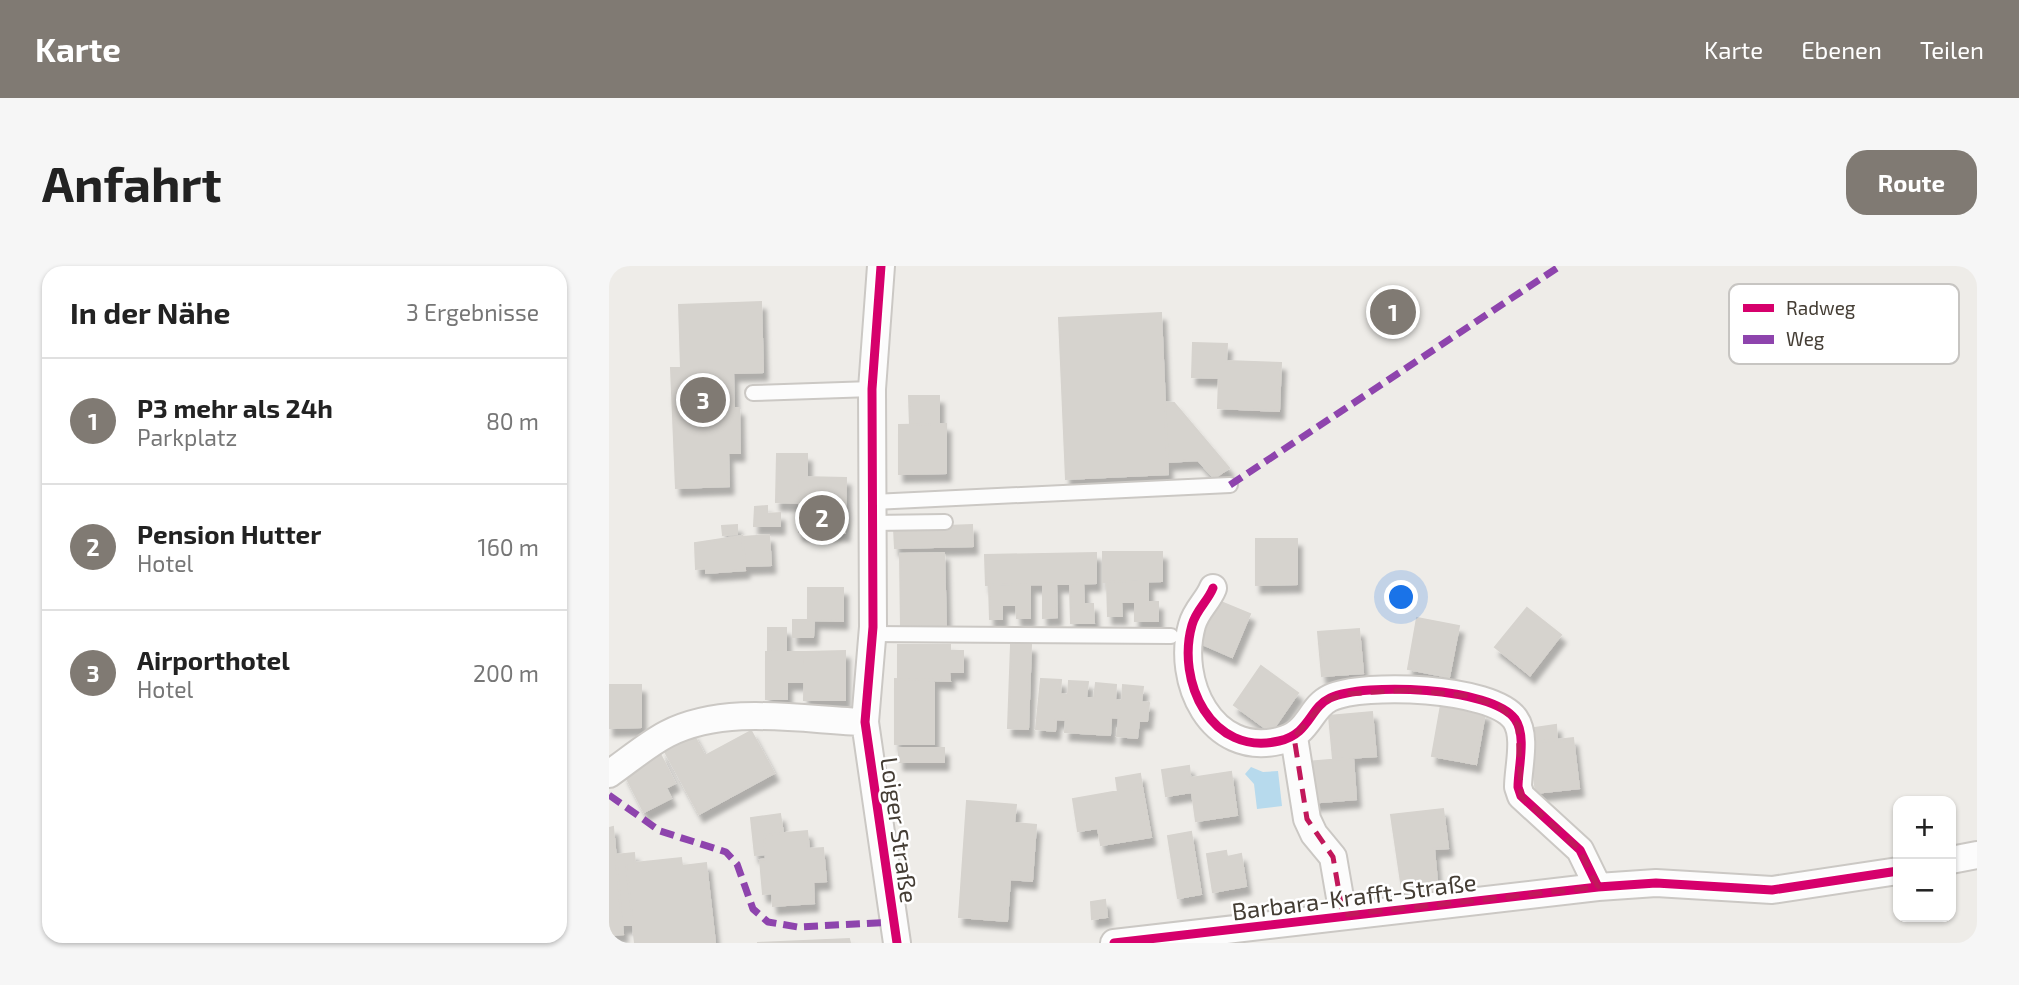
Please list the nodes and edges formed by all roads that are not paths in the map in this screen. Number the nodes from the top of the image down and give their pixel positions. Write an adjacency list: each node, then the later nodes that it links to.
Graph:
1 (881, 266): 2 (street, Loiger Straße)
2 (872, 389): 3 (lane); 5 (street, Loiger Straße)
3 (753, 393)
4 (1230, 485): 5 (lane)
5 (873, 513): 6 (lane); 8 (street, Loiger Straße)
6 (945, 522)
7 (1213, 588): 11 (street)
8 (873, 634): 9 (lane); 10 (street, Loiger Straße)
9 (1171, 636)
10 (865, 723): 12 (street); 18 (street, Loiger Straße)
11 (1294, 737): 16 (street); 17 (street, Barbara-Krafft-Straße)
12 (609, 774)
13 (1977, 855): 14 (street)
14 (1956, 859)
15 (1893, 872): 16 (street, Barbara-Krafft-Straße)
16 (1598, 887): 17 (street, Barbara-Krafft-Straße)
17 (1343, 915): 19 (street, Barbara-Krafft-Straße)
18 (897, 943)
19 (1114, 943)

